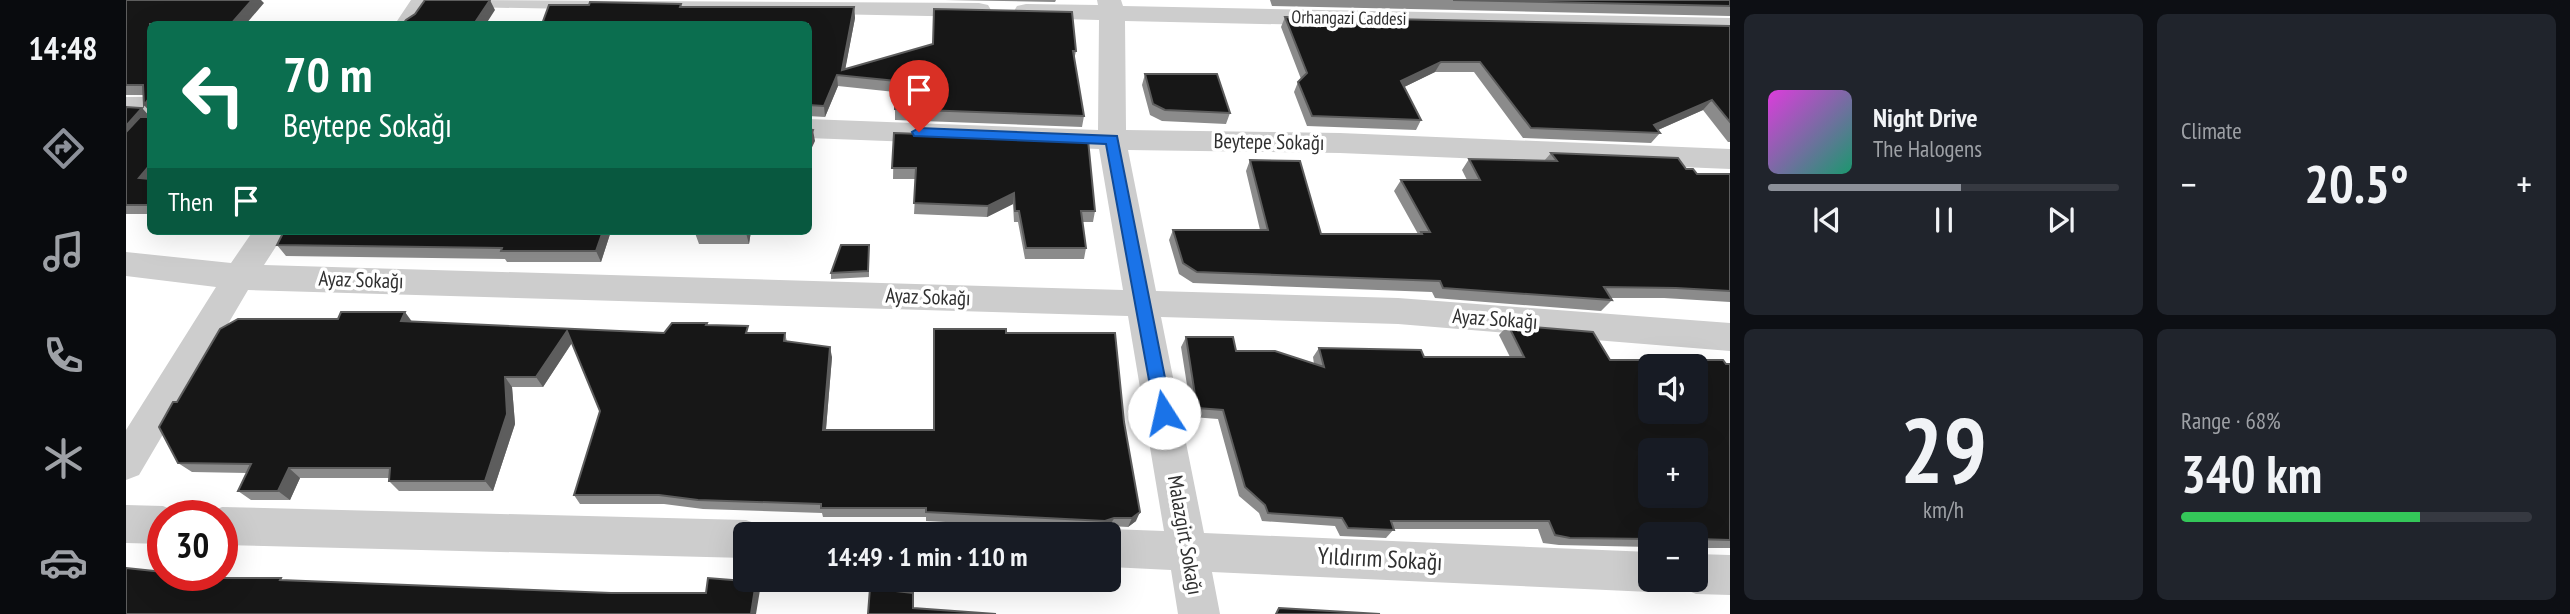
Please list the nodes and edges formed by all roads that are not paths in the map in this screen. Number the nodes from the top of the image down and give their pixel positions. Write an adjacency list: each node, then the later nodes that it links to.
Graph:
1 (423, 0): 4 (street)
2 (465, 0): 3 (street, Orhangazi Caddesi)
3 (1110, 7): 5 (street, Orhangazi Caddesi); 9 (street, Malazgirt Sokağı)
4 (409, 21)
5 (1730, 26)
6 (126, 106): 7 (street)
7 (147, 106)
8 (812, 128): 9 (street, Beytepe Sokağı)
9 (1112, 139): 10 (street, Beytepe Sokağı); 14 (street, Malazgirt Sokağı)
10 (1730, 159)
11 (267, 235): 13 (street)
12 (133, 271): 13 (street, Ayaz Sokağı)
13 (239, 276): 14 (street, Ayaz Sokağı); 16 (street)
14 (1144, 304): 15 (street, Ayaz Sokağı); 22 (street, Malazgirt Sokağı)
15 (1730, 337)
16 (126, 463)
17 (126, 524): 18 (street)
18 (147, 524)
19 (238, 526): 20 (street)
20 (733, 539)
21 (1121, 548): 22 (street, Yıldırım Sokağı)
22 (1188, 550): 23 (street, Yıldırım Sokağı); 26 (street, Malazgirt Sokağı)
23 (1638, 571)
24 (1708, 574): 25 (street)
25 (1730, 575)
26 (1199, 614)

